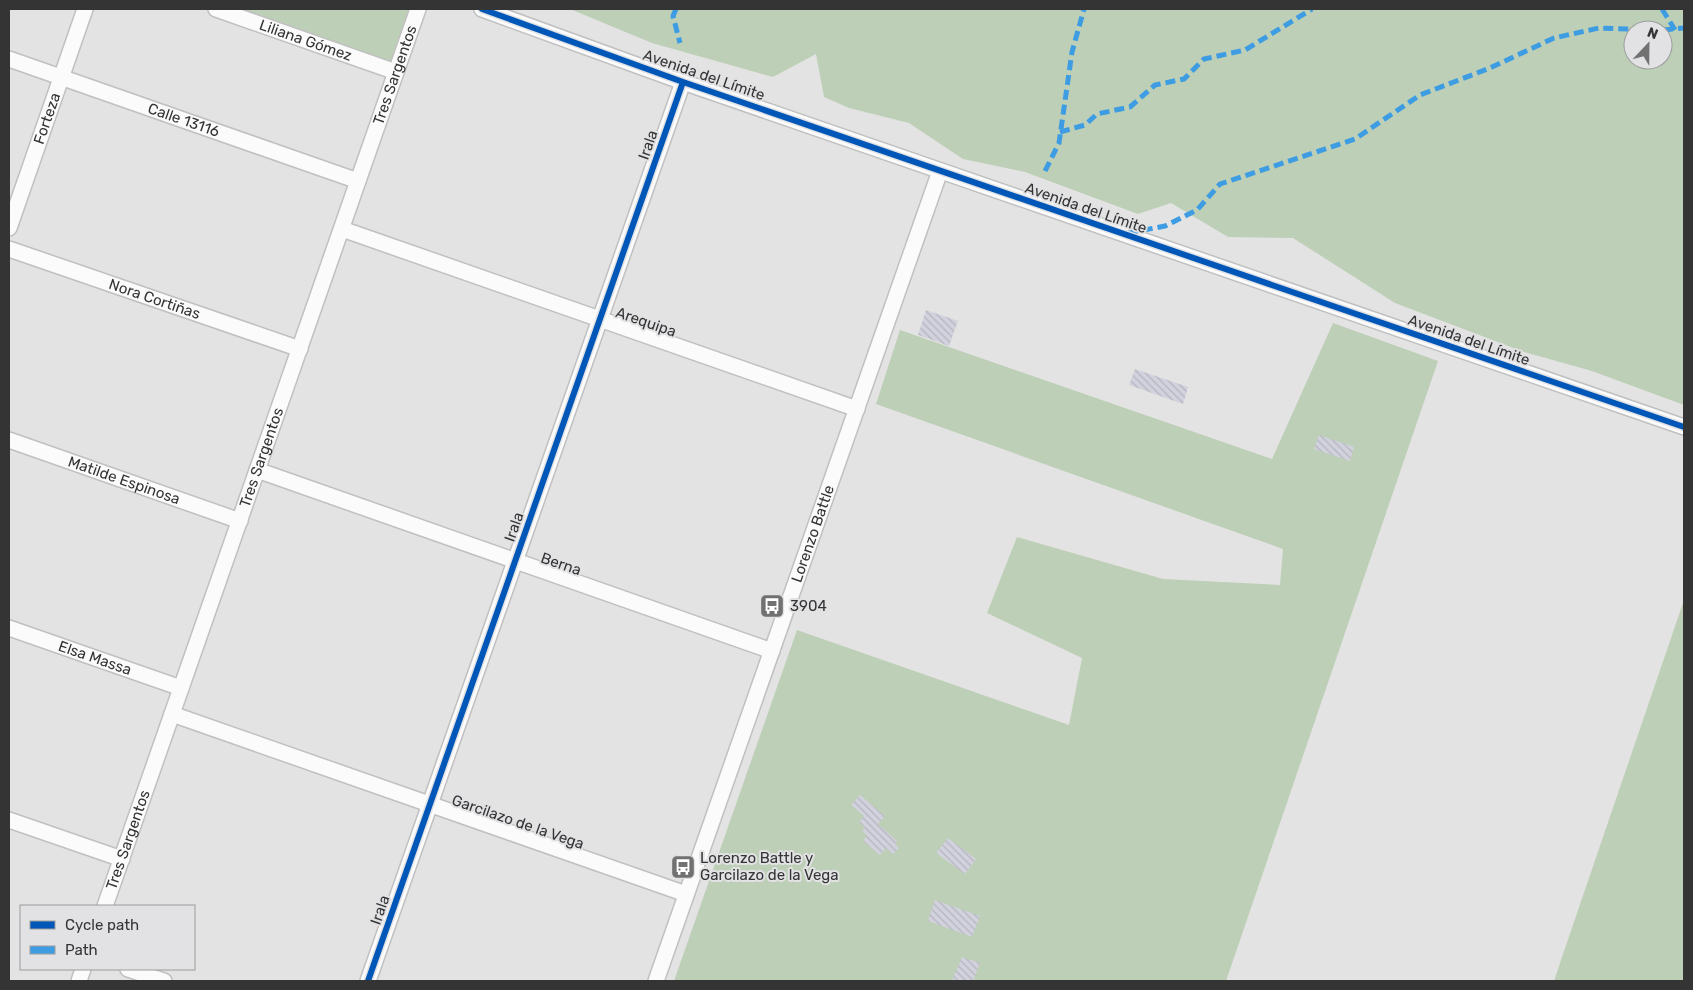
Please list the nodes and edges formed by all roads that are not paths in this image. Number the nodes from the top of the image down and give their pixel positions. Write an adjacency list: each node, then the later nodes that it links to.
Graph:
1 (85, 9): 7 (street, Forteza)
2 (216, 9): 6 (street, Liliana Gómez)
3 (418, 9): 6 (street, Tres Sargentos)
4 (482, 9): 8 (street, Avenida del Límite)
5 (9, 59): 7 (street, Calle 13116)
6 (396, 72): 10 (street, Tres Sargentos)
7 (61, 78): 10 (street, Calle 13116); 11 (street, Forteza)
8 (683, 82): 9 (street, Avenida del Límite); 14 (street, Irala)
9 (940, 170): 16 (street, Lorenzo Battle); 17 (street, Avenida del Límite)
10 (358, 181): 12 (street, Tres Sargentos)
11 (9, 228)
12 (342, 229): 14 (street, Arequipa); 15 (street, Tres Sargentos)
13 (9, 248): 15 (street, Nora Cortiñas)
14 (600, 319): 16 (street, Arequipa); 21 (street, Irala)
15 (300, 349): 19 (street, Tres Sargentos)
16 (857, 409): 23 (street, Lorenzo Battle)
17 (1684, 427)
18 (9, 440): 20 (street, Matilde Espinosa)
19 (258, 470): 20 (street, Tres Sargentos); 21 (street, Berna)
20 (240, 521): 24 (street, Tres Sargentos)
21 (515, 561): 23 (street, Berna); 26 (street, Irala)
22 (9, 628): 24 (street, Elsa Massa)
23 (772, 651): 29 (street, Lorenzo Battle)
24 (182, 688): 25 (street, Tres Sargentos)
25 (172, 714): 26 (street, Garcilazo de la Vega); 28 (street, Tres Sargentos)
26 (430, 804): 29 (street, Garcilazo de la Vega); 33 (street, Irala)
27 (9, 820): 28 (street)
28 (122, 860): 30 (street, Tres Sargentos)
29 (686, 894): 34 (street, Lorenzo Battle)
30 (105, 905)
31 (131, 970): 32 (street)
32 (164, 981)
33 (368, 981)
34 (656, 981)

